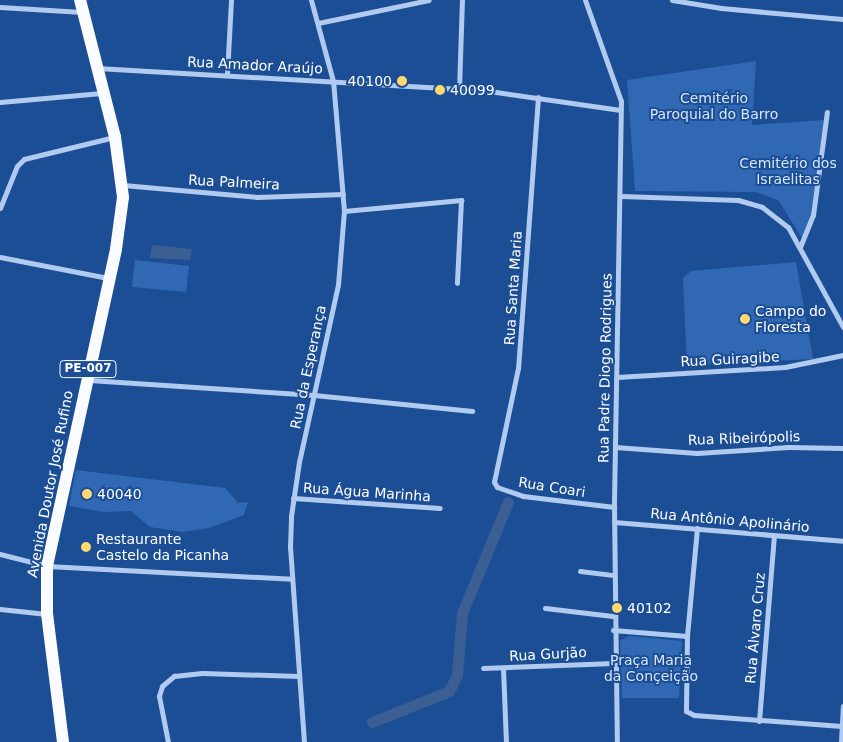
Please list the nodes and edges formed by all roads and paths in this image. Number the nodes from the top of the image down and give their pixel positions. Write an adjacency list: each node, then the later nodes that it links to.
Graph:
1 (231, 0): 12 (street)
2 (310, 0): 10 (street, Rua da Esperança)
3 (429, 0): 10 (street)
4 (462, 0): 14 (street)
5 (585, 0): 18 (street, Rua Padre Diogo Rodrigues)
6 (672, 0): 9 (street)
7 (82, 6): 8 (street); 11 (main road, Avenida Doutor José Rufino / PE-007)
8 (0, 7)
9 (843, 19)
10 (318, 23): 13 (street, Rua da Esperança)
11 (97, 68): 12 (street, Rua Amador Araújo); 15 (main road, Avenida Doutor José Rufino / PE-007)
12 (227, 74): 13 (street, Rua Amador Araújo)
13 (333, 80): 14 (street, Rua Amador Araújo); 22 (street, Rua da Esperança)
14 (459, 89): 16 (street, Rua Amador Araújo)
15 (103, 93): 17 (street); 20 (main road, Avenida Doutor José Rufino / PE-007)
16 (538, 97): 18 (street, Rua Amador Araújo); 38 (street, Rua Santa Maria)
17 (0, 102)
18 (621, 110): 23 (street, Rua Padre Diogo Rodrigues)
19 (827, 112): 26 (street)
20 (115, 137): 21 (main road, Avenida Doutor José Rufino / PE-007); 24 (street)
21 (123, 185): 22 (street, Rua Palmeira); 28 (main road, Avenida Doutor José Rufino / PE-007)
22 (343, 194): 25 (street, Rua da Esperança)
23 (621, 196): 26 (street); 32 (street, Rua Padre Diogo Rodrigues)
24 (0, 208)
25 (344, 211): 29 (street); 34 (street, Rua da Esperança)
26 (800, 247): 30 (street)
27 (0, 257): 28 (street)
28 (108, 278): 33 (main road, Avenida Doutor José Rufino / PE-007)
29 (457, 283)
30 (843, 327)
31 (843, 355): 32 (street, Rua Guiragibe)
32 (617, 377): 36 (street, Rua Padre Diogo Rodrigues)
33 (86, 380): 34 (street); 47 (main road, Avenida Doutor José Rufino / PE-007)
34 (314, 395): 35 (street); 39 (street, Rua da Esperança)
35 (472, 412)
36 (616, 447): 37 (street, Rua Ribeirópolis); 40 (street, Rua Padre Diogo Rodrigues)
37 (843, 448)
38 (494, 479): 40 (street, Rua Coari)
39 (293, 498): 41 (street, Rua Água Marinha); 50 (street, Rua da Esperança)
40 (614, 507): 42 (street, Rua Padre Diogo Rodrigues)
41 (440, 508)
42 (614, 522): 43 (street, Rua Antônio Apolinário); 49 (street, Rua Padre Diogo Rodrigues)
43 (697, 528): 44 (street, Rua Antônio Apolinário); 56 (street)
44 (774, 536): 45 (street, Rua Antônio Apolinário); 62 (street, Rua Álvaro Cruz)
45 (843, 541)
46 (0, 554): 47 (street)
47 (47, 566): 50 (street); 53 (main road, Avenida Doutor José Rufino / PE-007)
48 (580, 570): 49 (street)
49 (614, 575): 54 (street, Rua Padre Diogo Rodrigues)
50 (292, 579): 60 (street, Rua da Esperança)
51 (544, 608): 54 (street)
52 (0, 609): 53 (street)
53 (47, 614): 64 (main road, Avenida Doutor José Rufino / PE-007)
54 (613, 616): 55 (street, Rua Padre Diogo Rodrigues)
55 (613, 630): 56 (street); 57 (street, Rua Padre Diogo Rodrigues)
56 (687, 636): 62 (street)
57 (614, 663): 59 (street, Rua Gurjão); 68 (street, Rua Padre Diogo Rodrigues)
58 (482, 668): 59 (street, Rua Gurjão)
59 (503, 668): 67 (street)
60 (299, 676): 65 (street); 66 (street, Rua da Esperança)
61 (843, 706): 63 (street)
62 (759, 721): 63 (street)
63 (842, 726): 69 (street)
64 (63, 742)
65 (168, 742)
66 (304, 742)
67 (506, 742)
68 (617, 742)
69 (842, 742)

